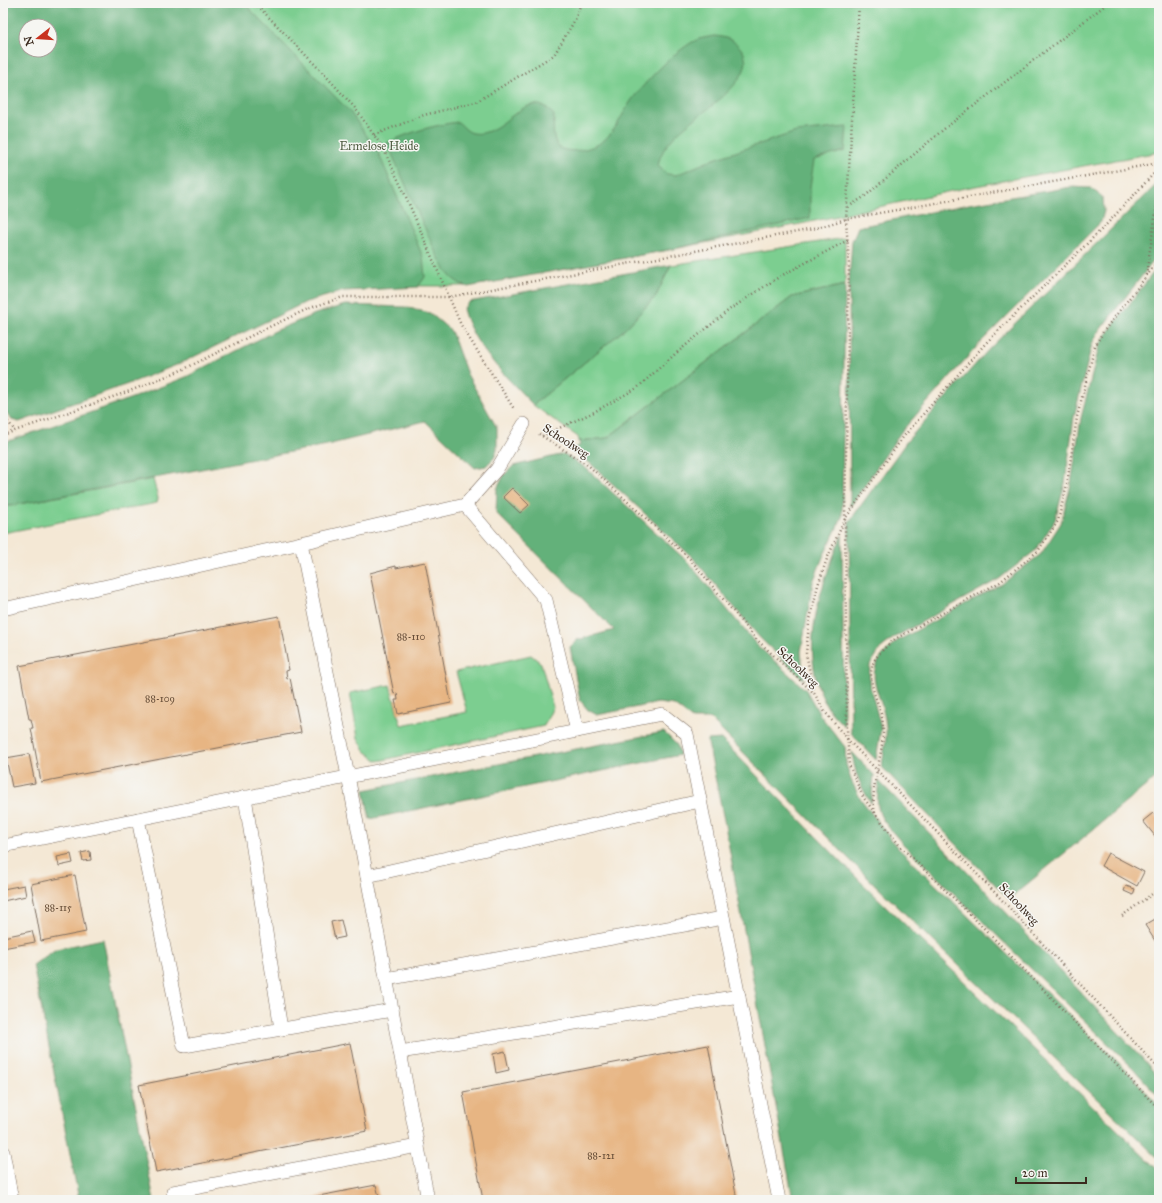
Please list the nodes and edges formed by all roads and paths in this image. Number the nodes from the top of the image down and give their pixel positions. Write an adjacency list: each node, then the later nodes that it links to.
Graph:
1 (255, 3): 5 (path, Schoolweg)
2 (581, 3): 5 (path)
3 (859, 3): 9 (path)
4 (1108, 3): 9 (path)
5 (374, 136): 14 (path, Schoolweg)
6 (1159, 163): 10 (path)
7 (1159, 168): 21 (path)
8 (1159, 193): 13 (path)
9 (848, 207): 10 (path)
10 (846, 219): 11 (path); 14 (path)
11 (848, 240): 19 (path); 21 (path)
12 (1159, 260): 13 (path)
13 (1146, 276): 27 (path)
14 (449, 297): 16 (path, Schoolweg); 17 (path)
15 (3, 415): 17 (path)
16 (524, 424): 19 (path, Schoolweg); 20 (lane)
17 (15, 431): 18 (path)
18 (3, 435)
19 (542, 436): 24 (path, Schoolweg)
20 (465, 505): 22 (lane); 25 (lane)
21 (845, 519): 24 (path); 26 (path)
22 (301, 543): 23 (lane); 28 (lane)
23 (3, 609)
24 (814, 693): 26 (path, Schoolweg)
25 (577, 731): 28 (lane); 30 (lane)
26 (848, 740): 27 (path, Schoolweg); 31 (path)
27 (877, 771): 31 (path); 43 (path, Schoolweg)
28 (348, 776): 29 (lane); 34 (lane)
29 (244, 797): 32 (lane); 41 (lane)
30 (700, 801): 34 (lane); 37 (lane)
31 (876, 816): 44 (path)
32 (138, 819): 33 (lane); 41 (lane)
33 (3, 846)
34 (367, 876): 38 (lane)
35 (1159, 889): 36 (path)
36 (1122, 916)
37 (723, 918): 38 (lane); 39 (lane)
38 (386, 979): 40 (lane)
39 (738, 996): 42 (lane); 50 (lane)
40 (392, 1010): 41 (lane); 42 (lane)
41 (281, 1029)
42 (400, 1052): 45 (lane)
43 (1159, 1069)
44 (1159, 1109)
45 (418, 1146): 47 (lane); 49 (lane)
46 (3, 1152): 48 (lane)
47 (173, 1192)
48 (12, 1200)
49 (428, 1200)
50 (778, 1200)

